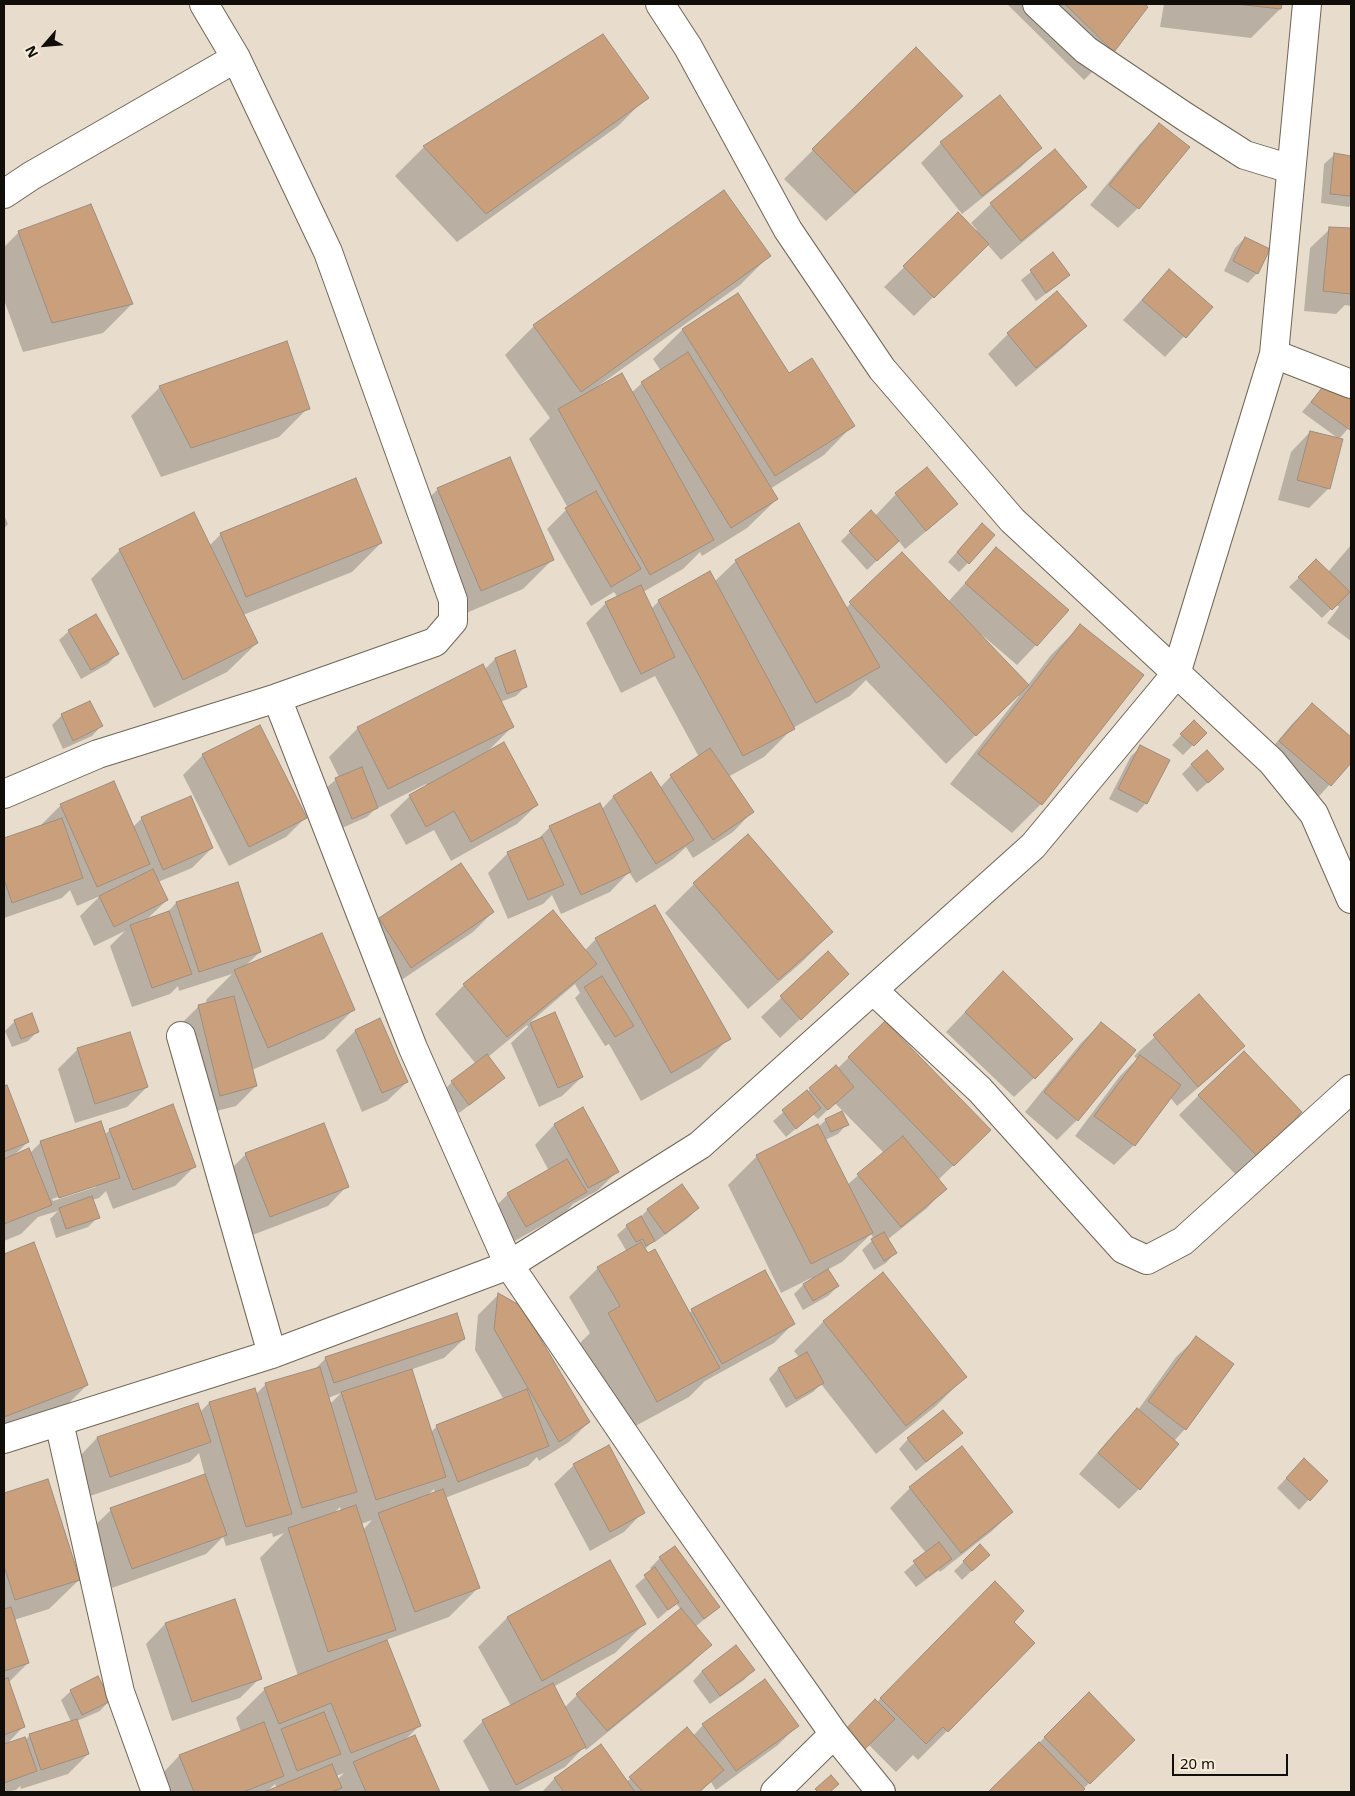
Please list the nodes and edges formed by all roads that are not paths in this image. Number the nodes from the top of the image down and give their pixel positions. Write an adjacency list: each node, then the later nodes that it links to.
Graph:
1 (204, 4): 5 (street)
2 (660, 4): 10 (street)
3 (1037, 4): 6 (street)
4 (1307, 4): 6 (street)
5 (236, 58): 7 (street); 11 (street)
6 (1291, 169): 8 (street)
7 (4, 194)
8 (1274, 354): 9 (street); 10 (street)
9 (1351, 384)
10 (1176, 674): 13 (street); 14 (street)
11 (277, 698): 12 (street); 17 (street)
12 (4, 794)
13 (1351, 899)
14 (873, 990): 16 (street); 17 (street)
15 (181, 1036): 18 (street)
16 (1351, 1089)
17 (509, 1265): 18 (street); 21 (street)
18 (272, 1354): 19 (street)
19 (59, 1422): 20 (street); 22 (street)
20 (4, 1439)
21 (834, 1734): 23 (street); 24 (street)
22 (156, 1792)
23 (775, 1792)
24 (881, 1792)

